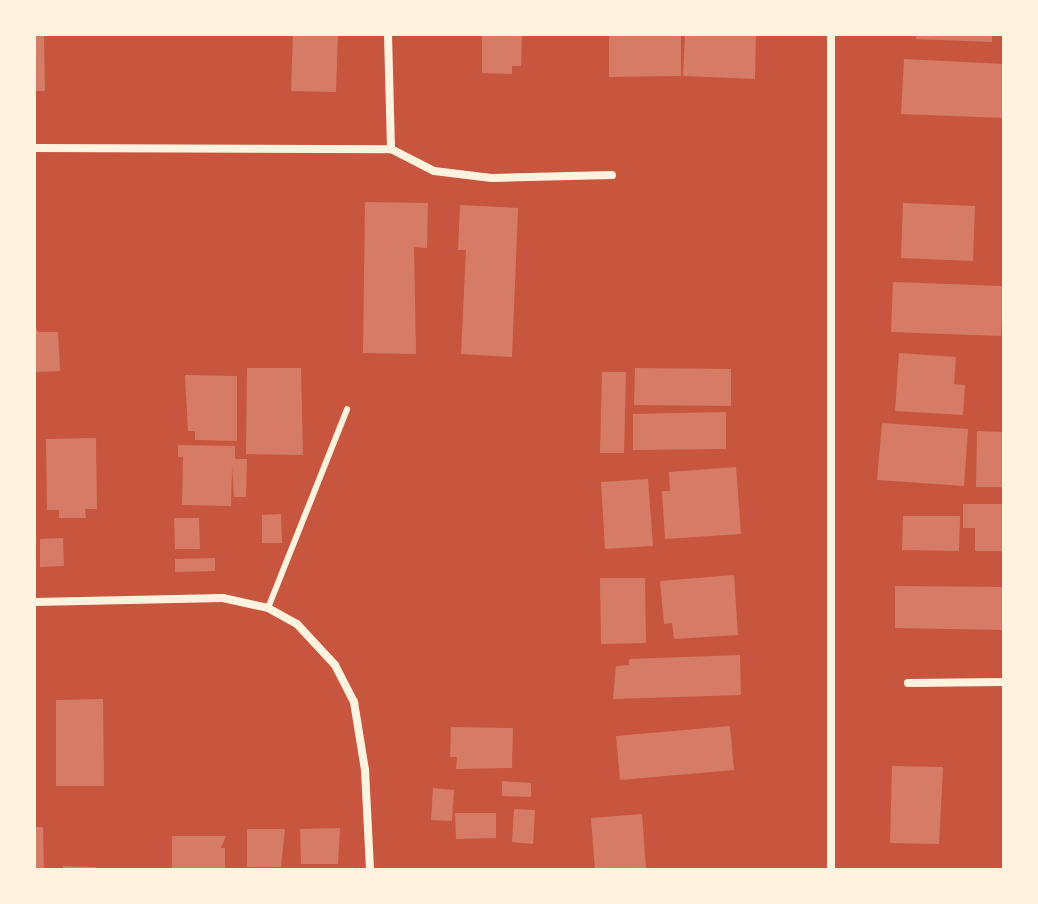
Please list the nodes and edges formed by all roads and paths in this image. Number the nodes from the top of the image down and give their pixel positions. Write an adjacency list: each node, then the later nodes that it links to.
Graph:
1 (388, 34): 4 (street)
2 (831, 34): 12 (street)
3 (34, 148): 4 (street)
4 (391, 149): 5 (street)
5 (612, 175)
6 (347, 409): 8 (lane)
7 (34, 602): 8 (street)
8 (268, 608): 11 (street)
9 (1004, 682): 10 (street)
10 (908, 683)
11 (370, 870)
12 (831, 870)

